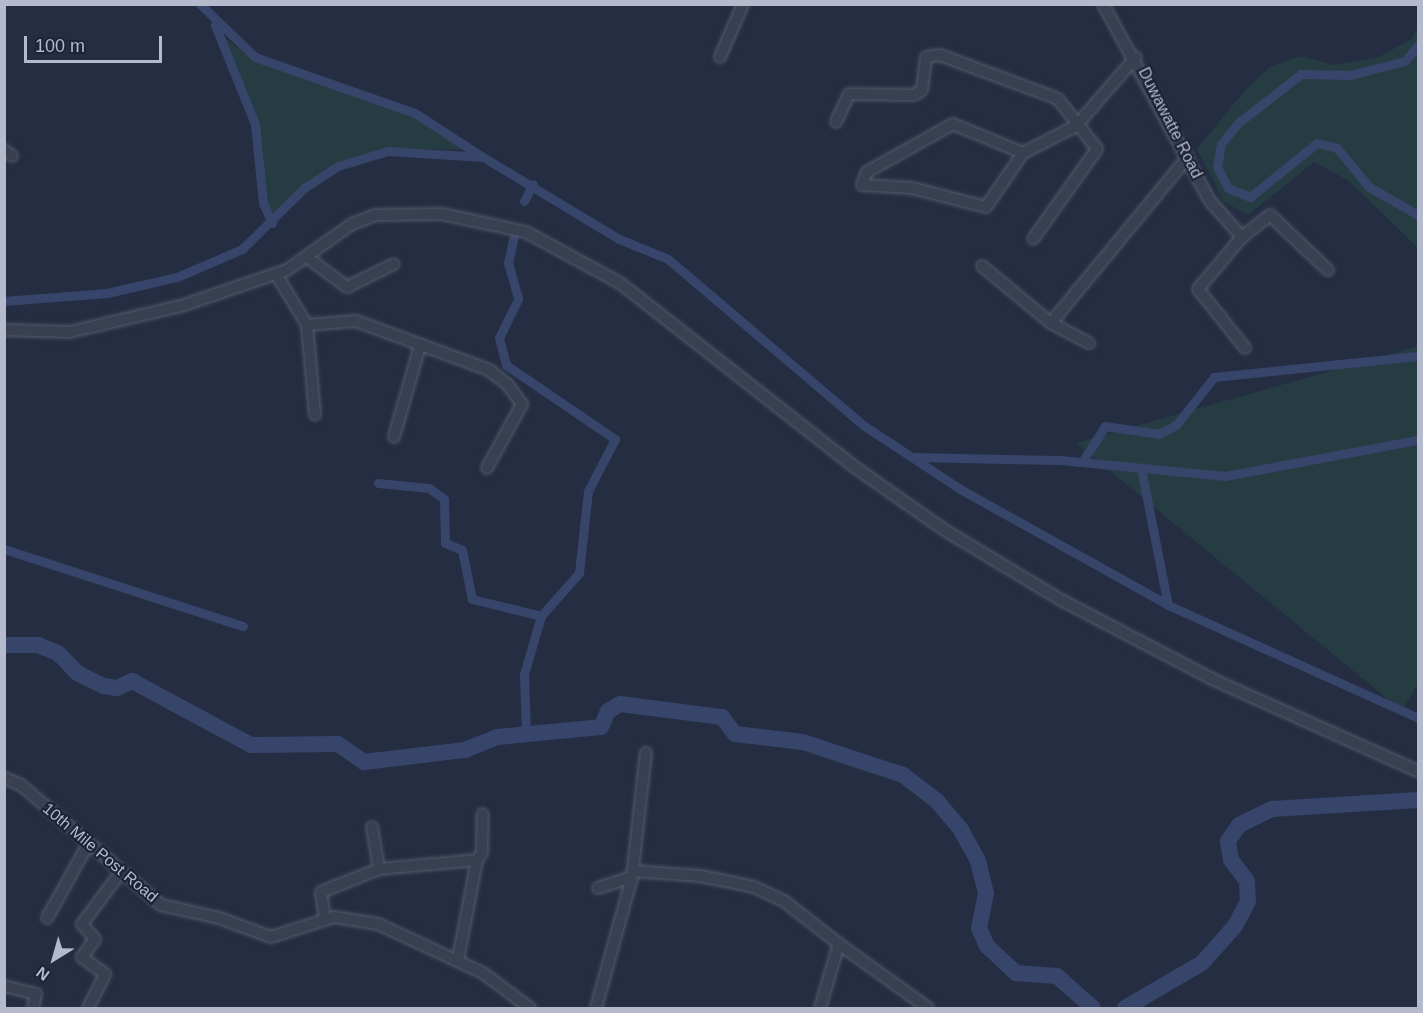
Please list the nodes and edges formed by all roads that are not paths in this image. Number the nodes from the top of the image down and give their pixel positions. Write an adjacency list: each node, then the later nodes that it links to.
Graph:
1 (743, 4): 3 (street)
2 (1103, 4): 4 (street, Duwawatte Road)
3 (720, 57)
4 (1136, 57): 6 (street); 8 (street, Duwawatte Road)
5 (836, 122): 6 (street)
6 (1076, 126): 7 (street); 10 (street)
7 (1023, 153): 7 (street)
8 (1188, 157): 9 (street, Duwawatte Road); 16 (street)
9 (1242, 237): 14 (street); 21 (street)
10 (1033, 239)
11 (308, 258): 12 (street); 15 (street); 26 (street)
12 (394, 264)
13 (982, 266): 16 (street)
14 (1328, 270)
15 (276, 274): 17 (street); 18 (street)
16 (1051, 323): 19 (street)
17 (307, 325): 20 (street); 22 (street)
18 (4, 330)
19 (1089, 343)
20 (420, 346): 23 (street); 24 (street)
21 (1245, 348)
22 (315, 415)
23 (394, 436)
24 (487, 468)
25 (646, 753): 34 (street)
26 (1419, 771)
27 (4, 778): 30 (street, 10th Mile Post Road)
28 (483, 814): 31 (street)
29 (372, 827): 32 (street)
30 (87, 846): 33 (street, 10th Mile Post Road); 36 (street)
31 (477, 860): 32 (street); 39 (street)
32 (379, 869): 37 (street)
33 (120, 873): 37 (street, 10th Mile Post Road); 42 (street)
34 (632, 874): 35 (street); 38 (street); 44 (street)
35 (598, 888)
36 (46, 918)
37 (325, 918): 39 (street, 10th Mile Post Road)
38 (839, 944): 45 (street); 46 (street)
39 (458, 960): 43 (street, 10th Mile Post Road)
40 (4, 986): 41 (street)
41 (33, 1008)
42 (88, 1008)
43 (530, 1008)
44 (596, 1008)
45 (820, 1008)
46 (928, 1008)

